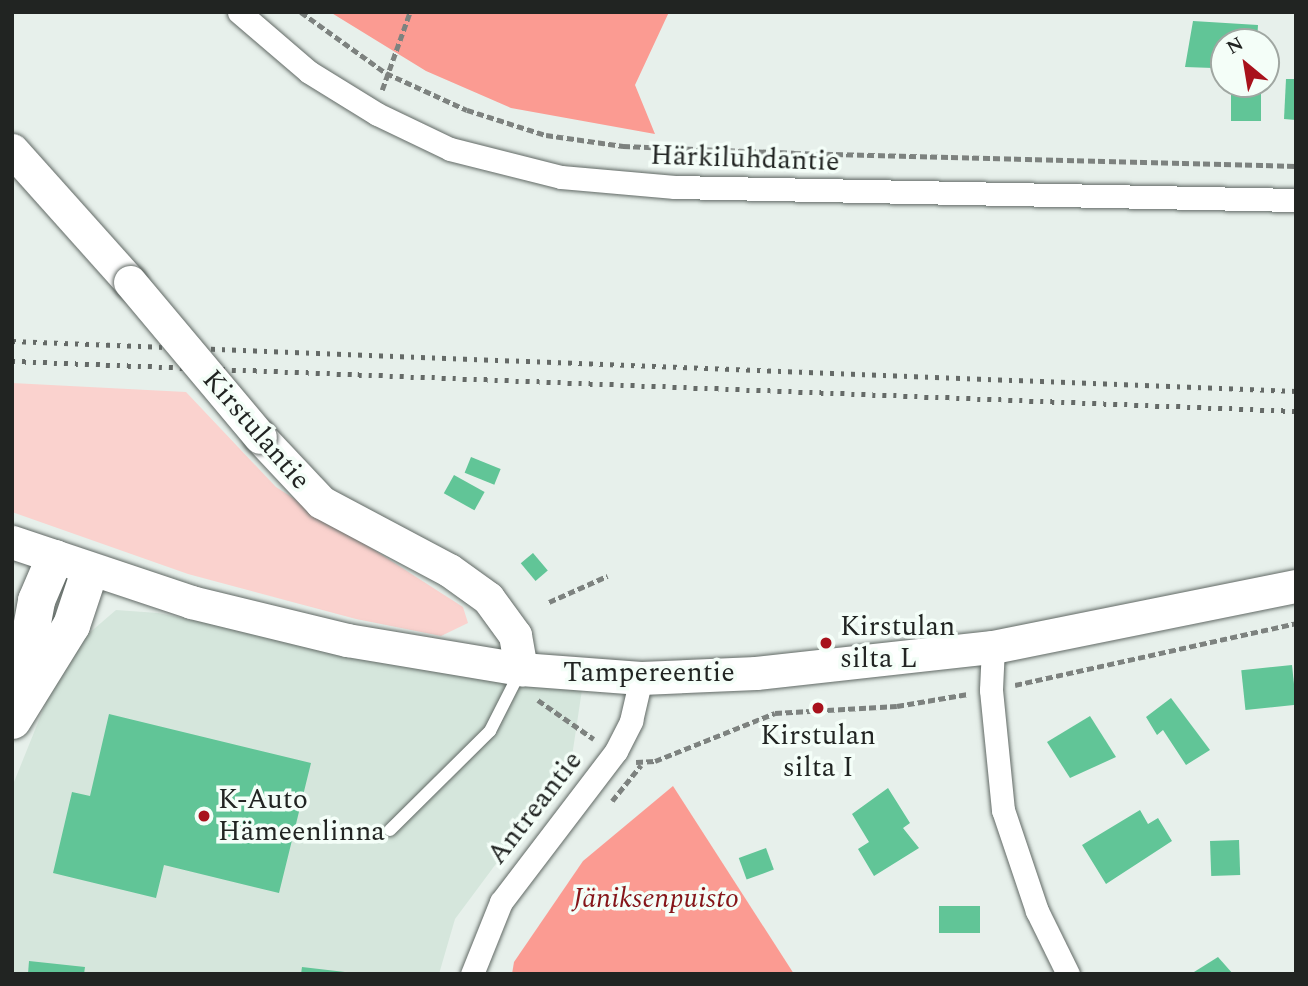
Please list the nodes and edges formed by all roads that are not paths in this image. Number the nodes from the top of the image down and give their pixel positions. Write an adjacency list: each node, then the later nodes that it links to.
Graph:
1 (239, 12): 3 (street, Härkiluhdantie)
2 (12, 150): 9 (main road, Kirstulantie, bridge)
3 (1296, 200)
4 (12, 542): 5 (main road, Tampereentie)
5 (54, 558): 6 (main road, Tampereentie); 11 (main road)
6 (89, 571): 9 (main road, Tampereentie); 11 (main road)
7 (1296, 586): 8 (main road, Tampereentie)
8 (993, 647): 10 (main road, Tampereentie); 14 (street)
9 (521, 670): 10 (main road, Tampereentie); 12 (lane)
10 (641, 678): 13 (street, Antreantie)
11 (14, 716)
12 (390, 830)
13 (472, 974)
14 (1069, 974)

